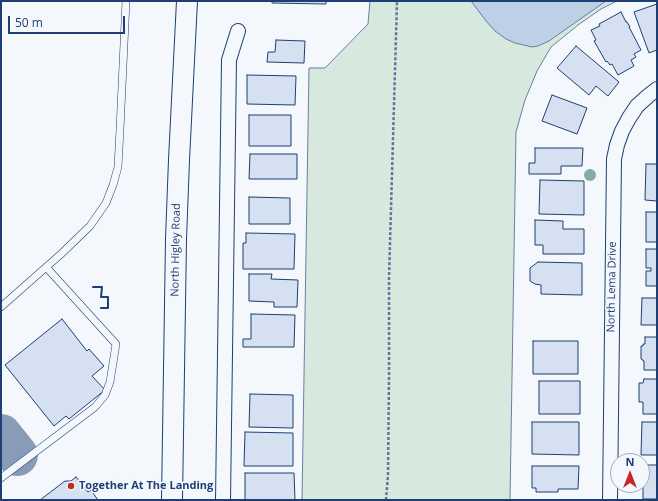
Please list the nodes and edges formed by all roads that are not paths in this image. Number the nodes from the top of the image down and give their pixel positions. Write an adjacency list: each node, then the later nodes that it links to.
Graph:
1 (126, 1): 5 (lane)
2 (187, 1): 8 (main road, North Higley Road)
3 (238, 31): 9 (street)
4 (657, 89): 10 (street, North Lema Drive)
5 (46, 267): 6 (lane); 7 (lane)
6 (1, 307)
7 (1, 478)
8 (172, 500)
9 (223, 500)
10 (610, 500)

